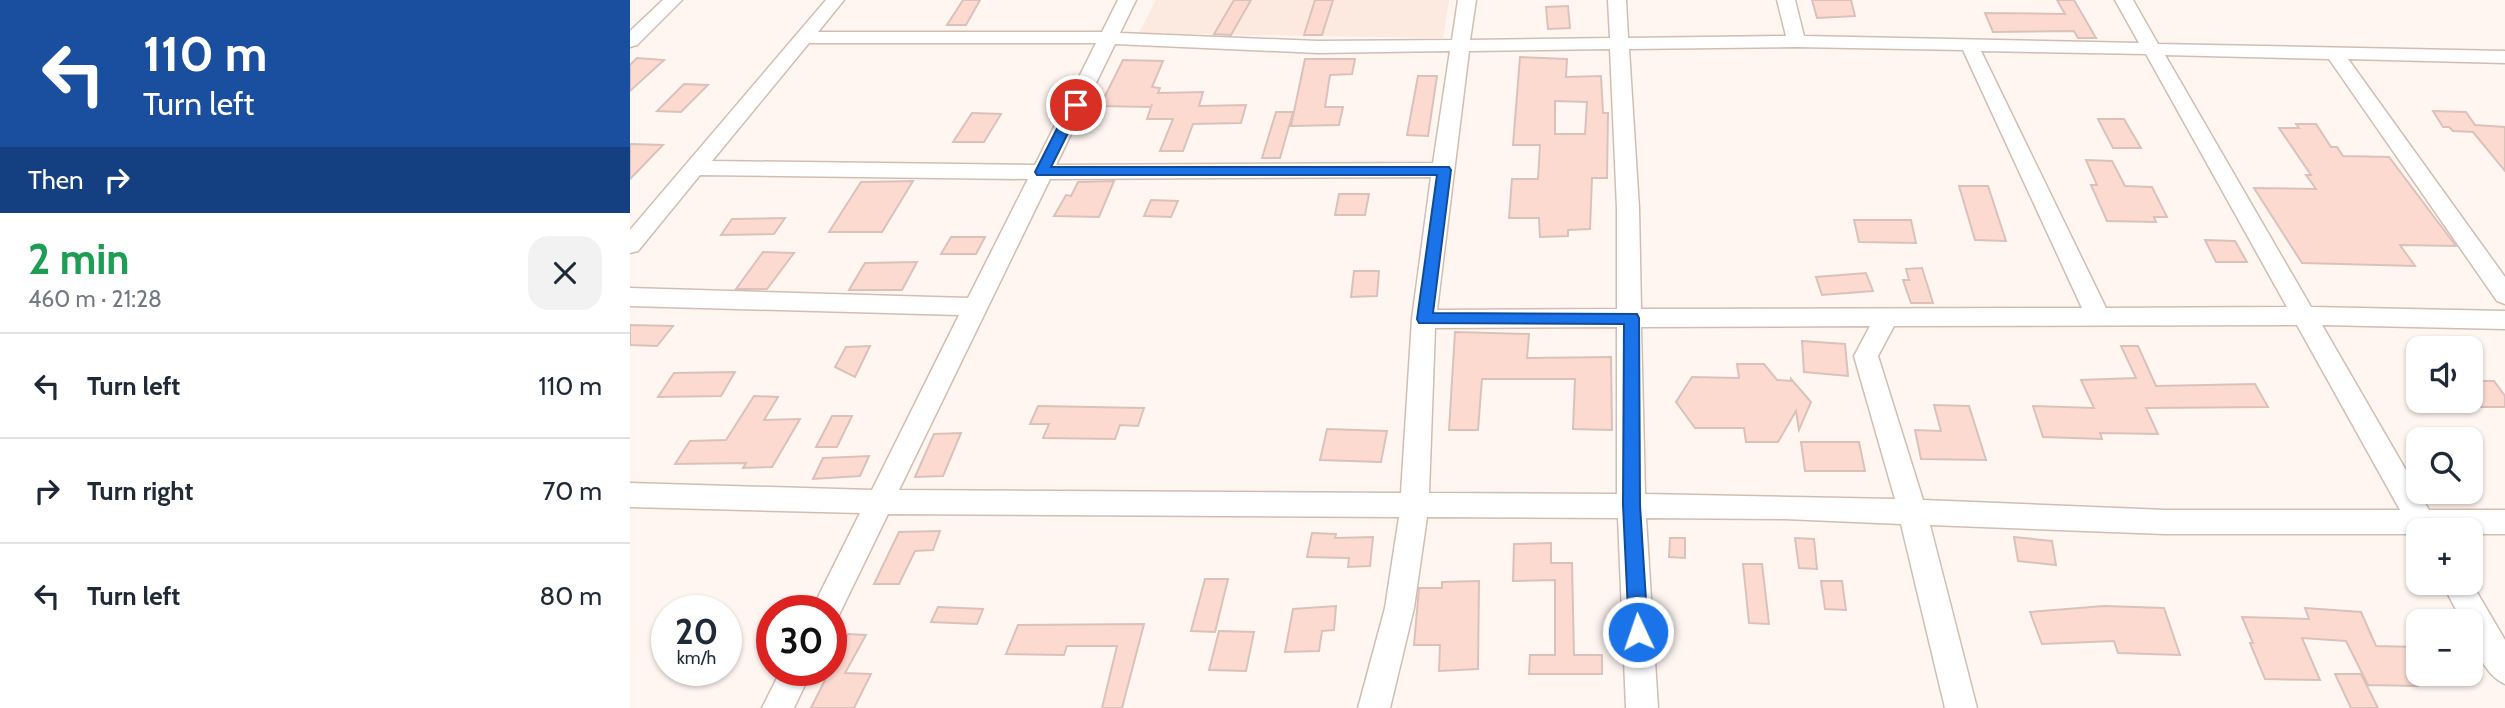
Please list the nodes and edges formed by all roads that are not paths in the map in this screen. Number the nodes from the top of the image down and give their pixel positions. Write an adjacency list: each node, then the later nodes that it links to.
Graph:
1 (673, 0): 10 (street)
2 (835, 0): 8 (street)
3 (1127, 0): 9 (street)
4 (1467, 0): 14 (street)
5 (1618, 0): 13 (street)
6 (1786, 0): 11 (street)
7 (2124, 0): 15 (street)
8 (804, 37): 9 (street); 18 (street)
9 (1110, 38): 14 (street); 20 (street)
10 (630, 41)
11 (1796, 41): 12 (street); 13 (street)
12 (1969, 44): 15 (street); 25 (street)
13 (1619, 45): 14 (street); 28 (street)
14 (1461, 46): 19 (street)
15 (2152, 49): 16 (street); 26 (street)
16 (2334, 52): 17 (street); 22 (street)
17 (2505, 57)
18 (697, 168): 20 (street); 21 (street)
19 (1444, 170): 20 (street); 29 (street)
20 (1042, 172): 24 (street)
21 (630, 245)
22 (2505, 295)
23 (630, 297): 24 (street)
24 (976, 307): 32 (street)
25 (2098, 316): 26 (street); 27 (street)
26 (2304, 316): 30 (street); 36 (street)
27 (1887, 317): 28 (street); 35 (street)
28 (1631, 318): 29 (street); 34 (street)
29 (1424, 319): 33 (street)
30 (2505, 320)
31 (630, 495): 32 (street)
32 (881, 502): 33 (street); 40 (street)
33 (1414, 504): 34 (street); 45 (street)
34 (1632, 505): 35 (street); 46 (street)
35 (1912, 510): 39 (street); 47 (street)
36 (2419, 518)
37 (2505, 522): 38 (street)
38 (2483, 523)
39 (2406, 527)
40 (834, 595)
41 (2463, 595): 42 (street)
42 (2505, 668)
43 (789, 686): 44 (street)
44 (778, 708)
45 (1374, 708)
46 (1643, 708)
47 (1961, 708)

